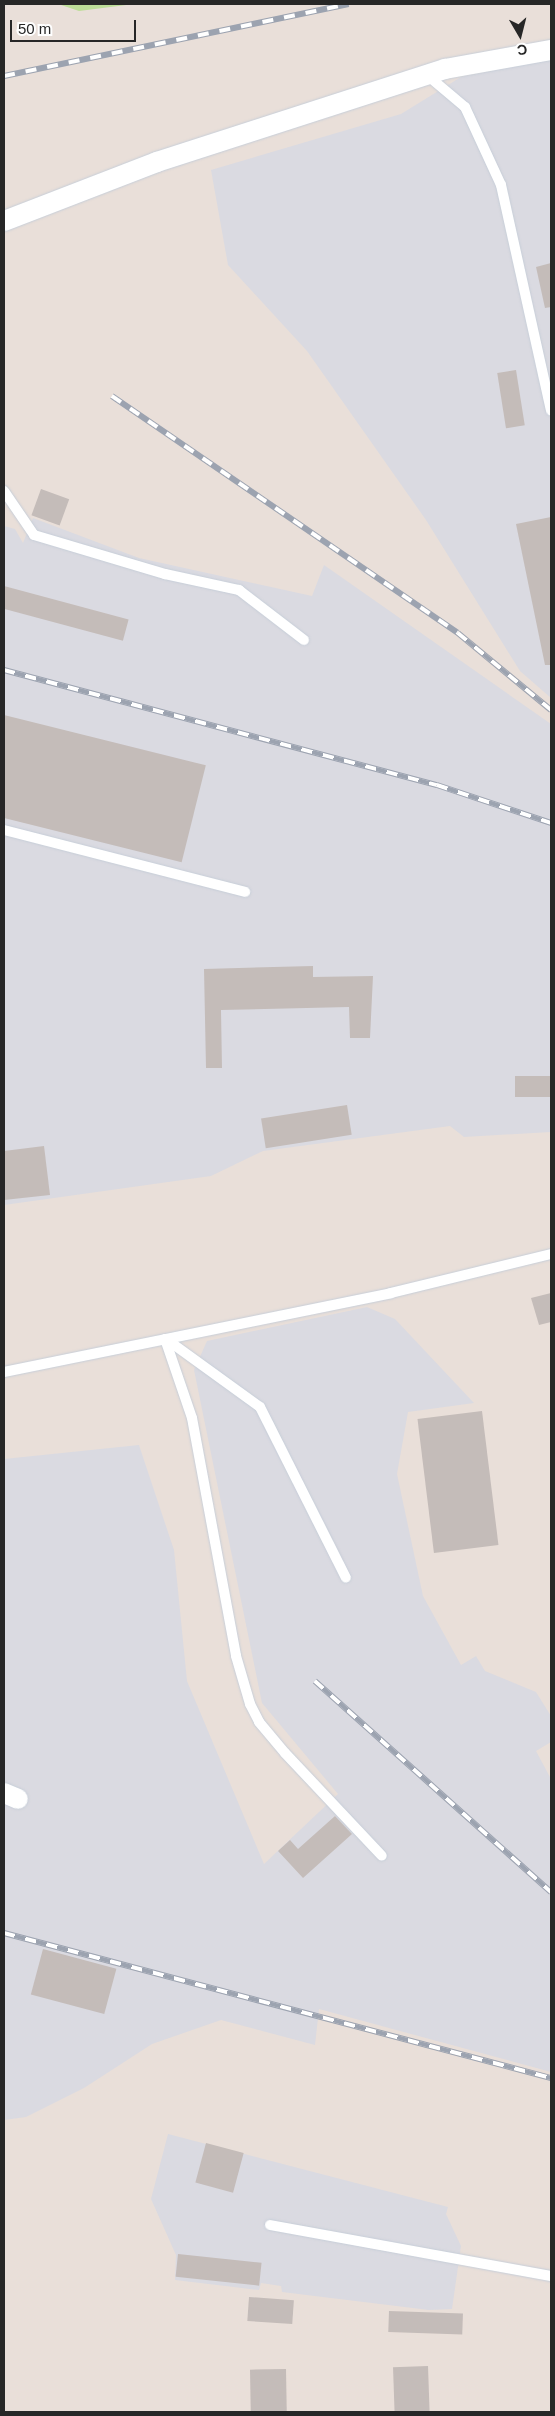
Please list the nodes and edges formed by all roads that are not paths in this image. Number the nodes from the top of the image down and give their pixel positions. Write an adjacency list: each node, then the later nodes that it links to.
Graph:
1 (551, 50): 2 (street)
2 (427, 75): 3 (street); 4 (lane)
3 (4, 221)
4 (551, 411)
5 (4, 490): 6 (lane)
6 (304, 640)
7 (4, 830): 8 (lane)
8 (244, 892)
9 (551, 1254): 10 (lane)
10 (165, 1339): 11 (lane); 12 (lane); 13 (lane)
11 (4, 1372)
12 (346, 1578)
13 (382, 1856)
14 (270, 2225): 15 (lane)
15 (551, 2276)

